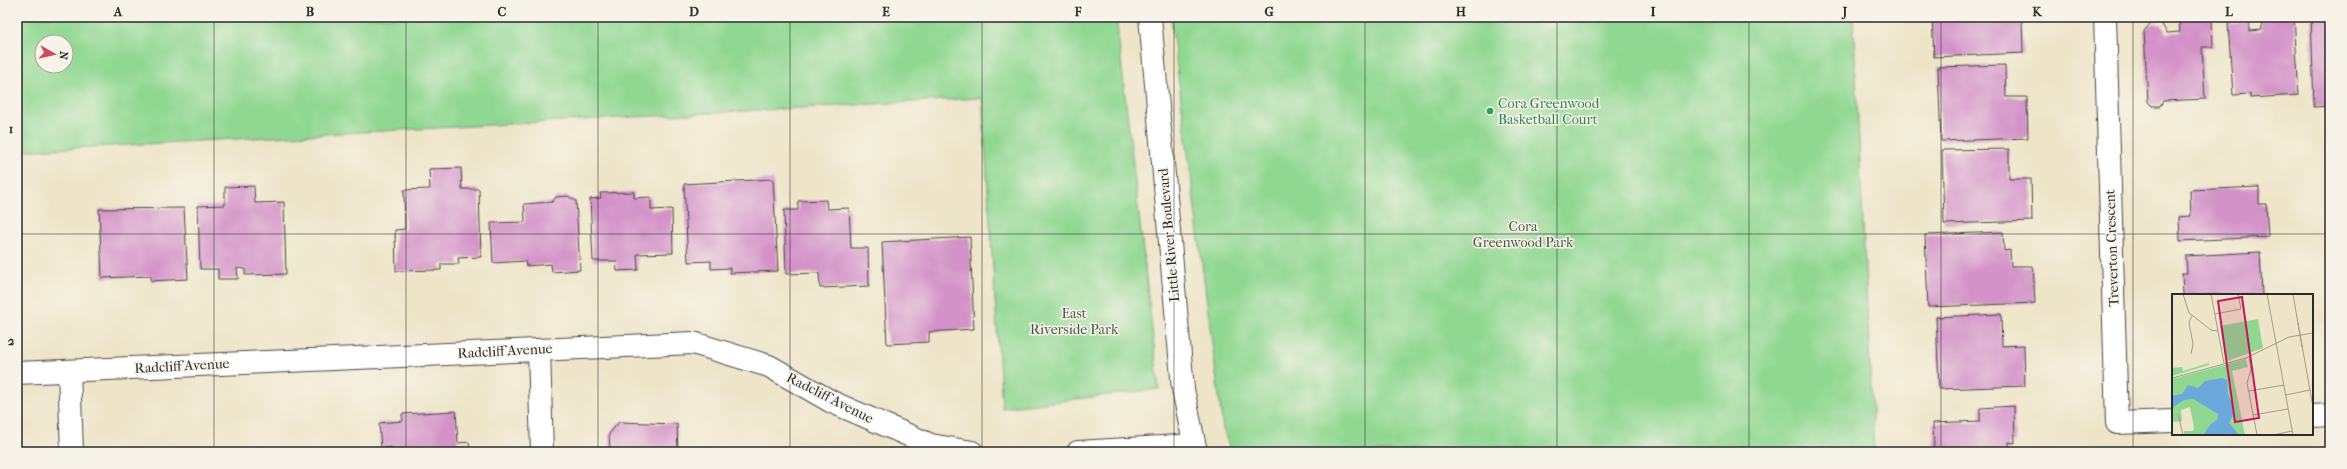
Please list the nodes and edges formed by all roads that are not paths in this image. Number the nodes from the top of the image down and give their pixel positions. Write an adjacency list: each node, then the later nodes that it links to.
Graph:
1 (1150, 17): 9 (street, Little River Boulevard)
2 (2105, 17): 8 (street, Treverton Crescent)
3 (539, 350): 4 (street, Radcliff Avenue); 11 (street); 12 (street, Radcliff Avenue)
4 (69, 371): 5 (street, Radcliff Avenue); 10 (street)
5 (17, 373)
6 (2330, 415): 7 (street)
7 (2313, 416)
8 (2172, 421)
9 (1195, 449): 13 (street)
10 (72, 452)
11 (542, 452)
12 (972, 452)
13 (1078, 452)

